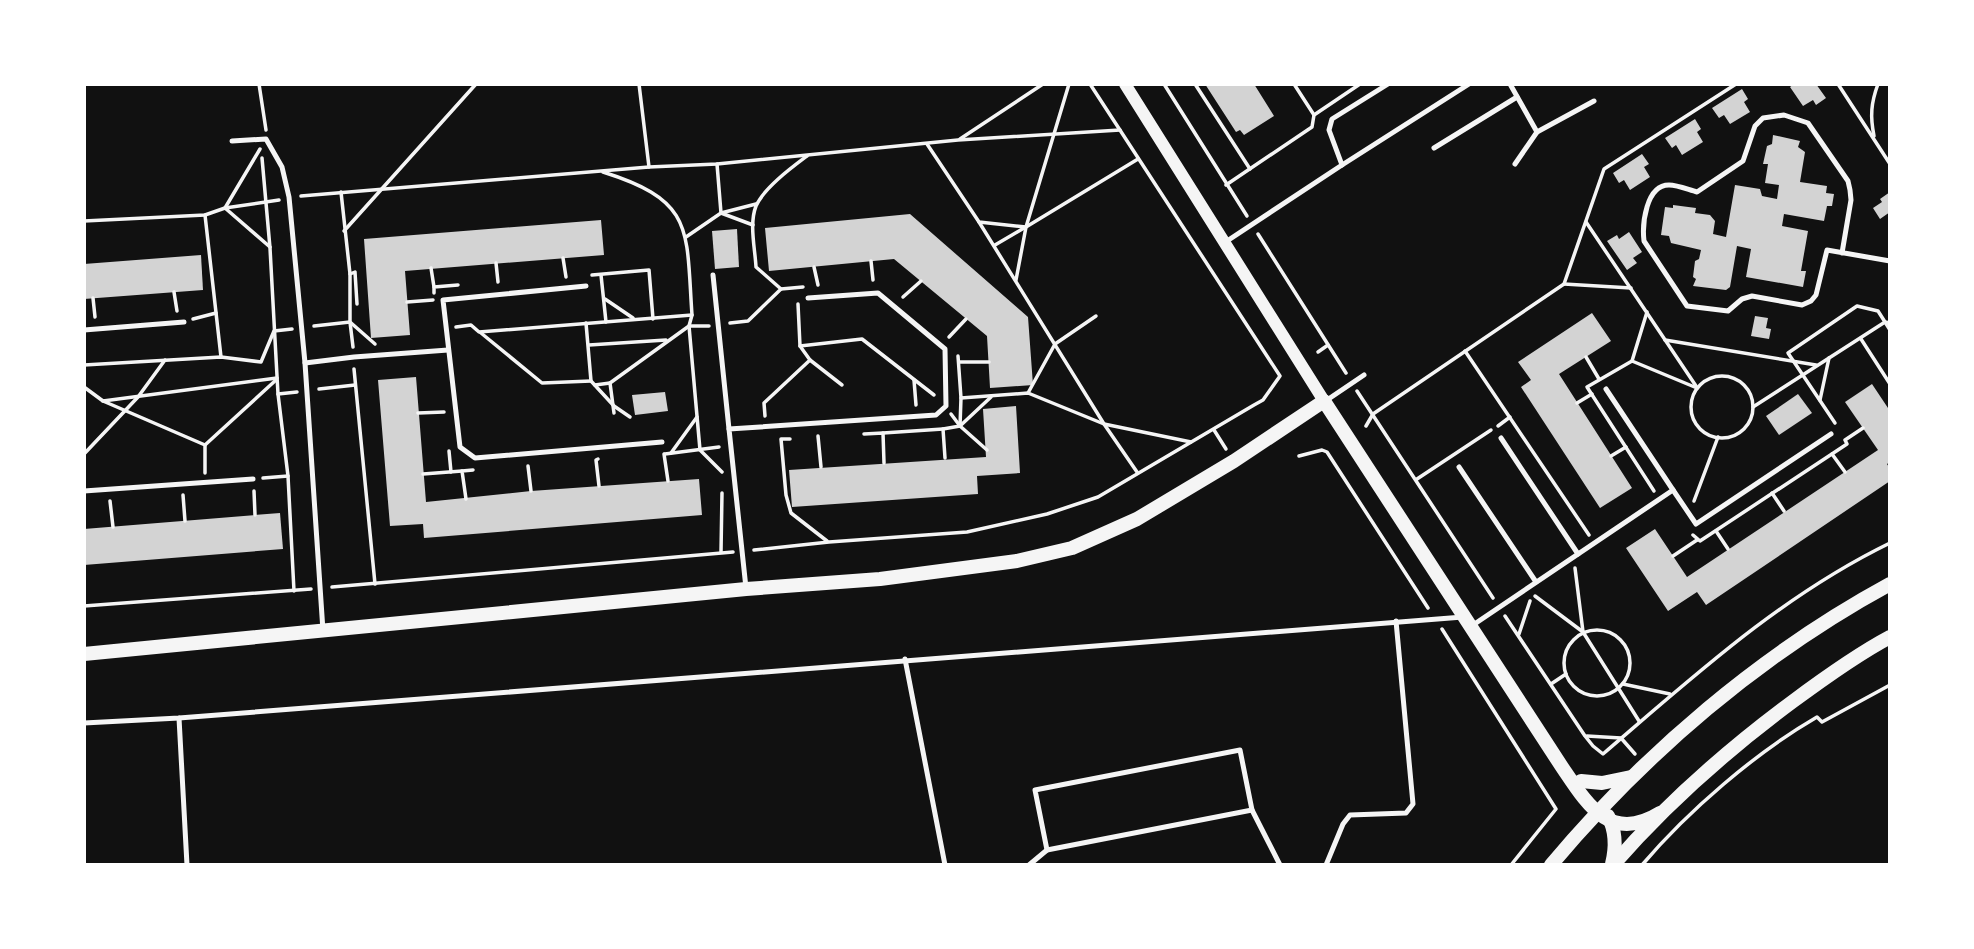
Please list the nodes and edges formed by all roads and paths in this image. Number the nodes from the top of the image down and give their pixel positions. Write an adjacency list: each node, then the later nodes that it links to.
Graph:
1 (475, 84): 43 (path)
2 (639, 84): 39 (path)
3 (1043, 84): 27 (path)
4 (1069, 84): 25 (path)
5 (1090, 84): 23 (path)
6 (1125, 84): 61 (street)
7 (1164, 84): 42 (path)
8 (1195, 84): 40 (path)
9 (1294, 84): 21 (path)
10 (1349, 84): 18 (path)
11 (1360, 84): 18 (path)
12 (1388, 84): 38 (lane)
13 (1469, 84): 38 (lane)
14 (1510, 84): 19 (lane)
15 (1736, 84): 55 (path)
16 (1838, 84): 28 (path)
17 (1878, 84): 28 (path)
18 (1352, 89): 21 (path)
19 (1517, 97): 24 (lane); 32 (lane)
20 (1594, 101): 24 (lane)
21 (1314, 115): 22 (path)
22 (1312, 127): 26 (path); 40 (path)
23 (1120, 130): 25 (path); 34 (path)
24 (1537, 132): 36 (lane)
25 (1053, 133): 27 (path); 58 (path)
26 (1318, 137)
27 (958, 140): 30 (path)
28 (1875, 140): 37 (path)
29 (232, 141): 45 (lane)
30 (927, 144): 33 (path); 54 (path)
31 (261, 147): 48 (path)
32 (1434, 148)
33 (809, 155): 35 (path); 47 (path)
34 (1139, 159): 58 (path); 184 (path)
35 (717, 164): 39 (path); 50 (path)
36 (1516, 164)
37 (1890, 164)
38 (1342, 165): 56 (lane)
39 (649, 167): 41 (path)
40 (1250, 169): 42 (path)
41 (601, 172): 43 (path); 60 (path)
42 (1226, 185): 52 (path)
43 (381, 189): 44 (path); 59 (path)
44 (341, 192): 45 (path); 59 (path)
45 (289, 197): 46 (path); 106 (lane)
46 (266, 203): 48 (path); 63 (path)
47 (757, 204): 50 (path); 57 (path)
48 (225, 208): 51 (path); 63 (path)
49 (1258, 210): 52 (path)
50 (720, 213): 57 (path); 60 (path)
51 (205, 215): 53 (path); 94 (path)
52 (1248, 217): 56 (path)
53 (84, 221)
54 (979, 222): 58 (path); 62 (path)
55 (1586, 222): 79 (path); 84 (path)
56 (1252, 224): 61 (lane); 119 (path)
57 (753, 225): 105 (path)
58 (1026, 227): 62 (path); 76 (path)
59 (343, 232): 71 (path)
60 (686, 237): 95 (path)
61 (1224, 243): 163 (street)
62 (995, 245): 76 (path)
63 (271, 248): 111 (path)
64 (1842, 253): 64 (lane); 67 (lane)
65 (564, 258): 74 (path)
66 (871, 261): 75 (path)
67 (1890, 261)
68 (496, 263): 78 (path)
69 (814, 267): 80 (path)
70 (431, 268): 82 (path)
71 (350, 274): 92 (path); 100 (path)
72 (601, 274): 88 (path)
73 (713, 275): 105 (lane)
74 (566, 277)
75 (873, 280)
76 (1016, 280): 117 (path)
77 (921, 281): 86 (path)
78 (498, 282)
79 (1564, 284): 84 (path); 123 (path)
80 (818, 285)
81 (586, 286): 107 (lane)
82 (434, 287)
83 (798, 288): 120 (path)
84 (1631, 288): 93 (path)
85 (174, 292): 99 (path)
86 (904, 297)
87 (93, 298): 108 (path)
88 (604, 298): 97 (path); 101 (path)
89 (808, 298): 166 (lane)
90 (434, 299): 91 (path)
91 (407, 302)
92 (357, 304)
93 (1647, 312): 114 (path); 132 (path)
94 (217, 313): 99 (path); 126 (path)
95 (692, 315): 97 (path); 104 (path)
96 (1096, 316): 117 (path)
97 (635, 319): 101 (path)
98 (966, 319): 113 (path)
99 (181, 322): 108 (lane)
100 (350, 322): 106 (path); 121 (path); 121 (path)
101 (606, 322): 103 (path)
102 (1888, 322): 110 (path); 115 (path); 131 (path)
103 (586, 323): 112 (path); 118 (path)
104 (689, 326): 105 (path); 116 (path); 174 (path)
105 (716, 326): 182 (lane)
106 (303, 327): 111 (path); 135 (lane)
107 (446, 328): 112 (path); 122 (lane)
108 (96, 329): 109 (lane)
109 (84, 330)
110 (1890, 330)
111 (274, 331): 126 (path); 141 (path)
112 (479, 332): 144 (path)
113 (949, 337)
114 (1664, 339): 131 (path); 152 (path)
115 (1861, 339): 128 (path); 148 (path)
116 (668, 340): 118 (path); 146 (path)
117 (1055, 344): 156 (path); 177 (path)
118 (589, 345): 144 (path)
119 (1328, 345): 124 (path); 147 (path)
120 (800, 346): 130 (path); 143 (path)
121 (353, 347): 125 (path)
122 (448, 350): 125 (lane); 193 (lane)
123 (1465, 351): 173 (path); 176 (path)
124 (1318, 352)
125 (354, 356): 135 (lane)
126 (220, 357): 129 (path)
127 (1586, 357): 142 (path)
128 (1829, 358): 137 (path); 161 (path)
129 (165, 360): 136 (path); 159 (path)
130 (810, 360): 150 (path); 180 (path)
131 (1793, 360): 137 (path); 140 (path)
132 (1632, 361): 142 (path); 152 (path)
133 (959, 362): 134 (path)
134 (989, 362)
135 (305, 363): 251 (lane)
136 (84, 365)
137 (1818, 365): 140 (path)
138 (344, 366): 249 (path)
139 (1364, 374): 147 (lane)
140 (1803, 375): 161 (path); 167 (path)
141 (277, 378): 159 (path); 195 (path); 218 (path)
142 (1599, 379): 157 (path)
143 (914, 380): 155 (path); 168 (path)
144 (592, 381): 149 (path)
145 (315, 383): 154 (path)
146 (610, 383): 149 (path); 165 (path)
147 (1352, 383): 163 (lane); 173 (path)
148 (1890, 383)
149 (595, 385): 165 (path)
150 (842, 385)
151 (84, 387): 162 (path)
152 (1697, 388): 167 (path); 189 (path)
153 (1606, 389): 227 (lane)
154 (315, 390)
155 (940, 392)
156 (1028, 393)
157 (1592, 394): 164 (path); 196 (path)
158 (991, 396): 178 (path)
159 (138, 397): 162 (path); 169 (path)
160 (961, 398): 178 (path)
161 (1820, 400): 192 (path)
162 (103, 401): 169 (path)
163 (1324, 401): 207 (main road); 258 (main road)
164 (1577, 403)
165 (614, 406): 172 (path); 175 (path)
166 (946, 406): 178 (path); 180 (lane)
167 (1753, 407): 189 (path)
168 (916, 410)
169 (126, 411): 195 (path); 202 (path)
170 (445, 412): 171 (path)
171 (418, 413)
172 (614, 414)
173 (1373, 414): 179 (path); 220 (path)
174 (698, 415): 198 (path); 200 (path)
175 (630, 417)
176 (1510, 418): 220 (path); 239 (path)
177 (1104, 424): 194 (path); 216 (path)
178 (960, 426): 183 (path); 199 (path)
179 (1366, 426)
180 (766, 427): 182 (lane)
181 (1863, 428): 192 (path)
182 (729, 429): 243 (lane)
183 (943, 429): 185 (path); 206 (path)
184 (1214, 430): 194 (path); 207 (path)
185 (883, 433): 186 (path); 208 (path)
186 (858, 434)
187 (1831, 434): 234 (lane)
188 (806, 437): 210 (path)
189 (1718, 437): 234 (path)
190 (794, 438): 240 (path)
191 (1501, 438): 245 (lane)
192 (1845, 440): 201 (path)
193 (662, 442)
194 (1191, 443): 216 (path)
195 (205, 445): 222 (path)
196 (1626, 447): 204 (path); 231 (path)
197 (449, 448): 214 (path)
198 (700, 450): 198 (path); 200 (path)
199 (987, 450)
200 (671, 453): 221 (path)
201 (1832, 453): 215 (path); 230 (path)
202 (84, 454)
203 (1299, 456): 256 (path)
204 (1611, 456)
205 (609, 458): 224 (path)
206 (945, 458)
207 (1234, 461): 252 (main road)
208 (884, 463)
209 (528, 466): 229 (path)
210 (821, 467)
211 (1459, 467): 248 (lane)
212 (475, 470): 213 (path)
213 (462, 471): 214 (path); 232 (path)
214 (451, 472): 217 (path)
215 (1845, 472)
216 (1137, 473): 240 (path)
217 (423, 474)
218 (288, 475): 219 (path); 253 (path)
219 (253, 479): 222 (lane); 235 (path)
220 (1417, 479): 255 (path)
221 (668, 481)
222 (205, 482): 223 (lane)
223 (182, 484): 226 (lane); 236 (path)
224 (599, 486)
225 (723, 487): 244 (path)
226 (109, 489): 228 (lane); 237 (path)
227 (1673, 490): 234 (lane); 245 (lane)
228 (84, 491)
229 (531, 491)
230 (1772, 493): 233 (path); 238 (path)
231 (1657, 495)
232 (466, 499)
233 (1784, 511)
234 (1689, 514)
235 (256, 515)
236 (185, 521)
237 (113, 527)
238 (1716, 531): 242 (path); 246 (path)
239 (1591, 539)
240 (829, 542): 243 (path)
241 (1890, 542): 269 (path)
242 (1728, 549)
243 (741, 552): 244 (path); 252 (lane)
244 (721, 553): 249 (path)
245 (1578, 554): 248 (lane)
246 (1673, 556)
247 (1575, 565): 260 (path)
248 (1536, 582): 255 (lane)
249 (375, 584): 251 (path)
250 (1890, 584): 276 (main road)
251 (321, 588): 253 (path); 259 (lane)
252 (746, 589): 259 (main road)
253 (294, 591): 254 (path)
254 (84, 606)
255 (1499, 607): 258 (lane); 261 (path)
256 (1435, 618): 257 (lane); 258 (lane); 288 (path)
257 (1396, 621): 264 (lane); 287 (lane)
258 (1467, 622): 275 (main road)
259 (323, 632): 263 (main road)
260 (1583, 632): 261 (path); 265 (path); 268 (path); 268 (path)
261 (1519, 635): 266 (path)
262 (1890, 637): 280 (main road)
263 (84, 654)
264 (905, 659): 270 (lane); 284 (lane)
265 (1566, 674): 266 (path); 268 (path)
266 (1551, 684): 273 (path)
267 (1890, 685): 291 (path)
268 (1621, 686): 269 (path); 271 (path)
269 (1670, 694): 271 (path)
270 (178, 718): 272 (lane); 283 (lane)
271 (1639, 721): 274 (path)
272 (84, 723)
273 (1585, 736): 274 (path); 274 (path)
274 (1621, 738)
275 (1562, 767): 277 (main road); 279 (main road)
276 (1633, 777): 277 (main road); 279 (main road)
277 (1581, 781): 279 (main road)
278 (1252, 810): 282 (lane); 282 (lane); 286 (lane)
279 (1600, 810): 281 (main road); 289 (main road)
280 (1660, 813): 281 (main road); 290 (main road)
281 (1611, 822): 290 (main road)
282 (1047, 850): 285 (lane)
283 (187, 865)
284 (945, 865)
285 (1029, 865)
286 (1280, 865)
287 (1326, 865)
288 (1511, 865)
289 (1551, 865)
290 (1612, 865)
291 (1642, 865)

